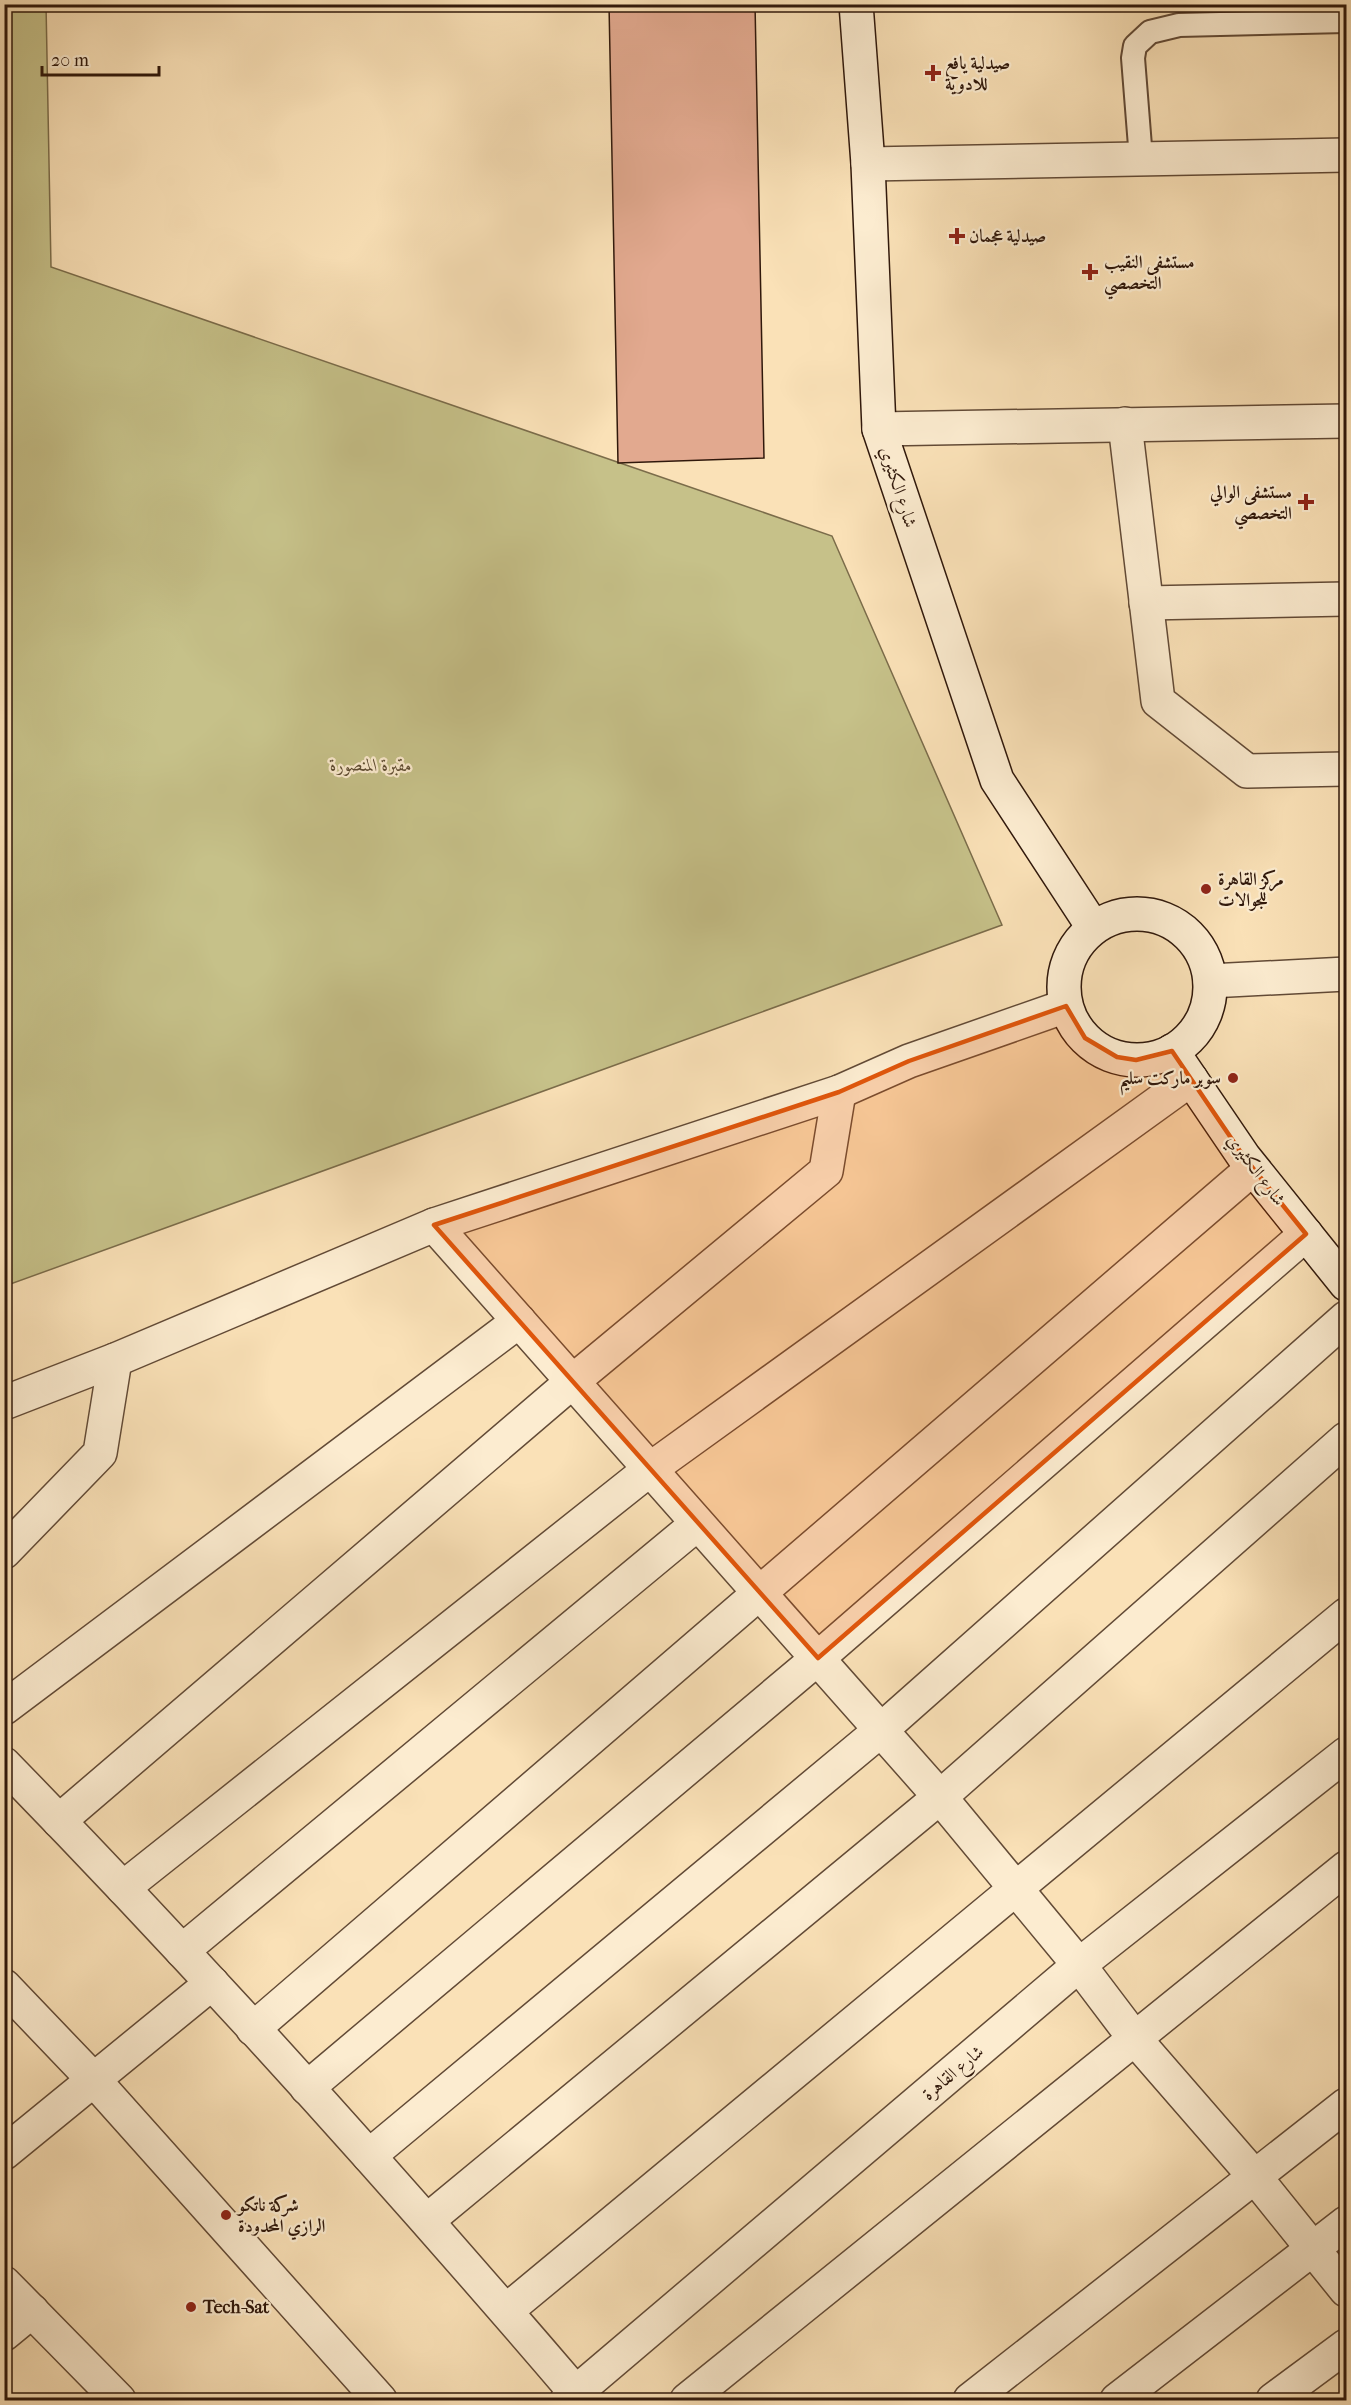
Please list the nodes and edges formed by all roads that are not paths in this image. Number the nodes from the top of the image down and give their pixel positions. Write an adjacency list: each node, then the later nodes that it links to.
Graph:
1 (856, 4): 5 (street, شارع الكثيري)
2 (1347, 21): 4 (lane)
3 (1347, 155): 4 (street)
4 (1141, 159): 5 (street)
5 (868, 164): 8 (street, شارع الكثيري)
6 (1347, 421): 7 (street)
7 (1125, 424): 8 (street); 10 (street)
8 (879, 429): 12 (street, شارع الكثيري)
9 (1347, 599): 10 (street)
10 (1146, 603): 11 (street)
11 (1347, 769)
12 (1093, 927): 14 (street); 15 (street)
13 (1347, 974): 14 (street)
14 (1210, 981): 16 (street)
15 (1066, 1006): 16 (street); 18 (street)
16 (1172, 1051): 17 (street, شارع الكثيري)
17 (1191, 1079): 19 (street, شارع الكثيري); 29 (street)
18 (839, 1092): 20 (street); 26 (street)
19 (1252, 1169): 21 (street, شارع الكثيري); 32 (street)
20 (434, 1225): 24 (street); 25 (street)
21 (1306, 1234): 22 (street, شارع الكثيري); 34 (street)
22 (1347, 1284)
23 (1347, 1318): 36 (street)
24 (519, 1320): 26 (street); 35 (street)
25 (115, 1360): 27 (street); 31 (street)
26 (573, 1381): 29 (street); 40 (street)
27 (4, 1403)
28 (1347, 1439): 39 (street)
29 (649, 1470): 30 (street); 42 (street)
30 (697, 1524): 32 (street); 44 (street)
31 (4, 1552)
32 (760, 1592): 34 (street); 48 (street)
33 (1347, 1615): 43 (street)
34 (818, 1658): 36 (street); 51 (street)
35 (4, 1708)
36 (881, 1730): 39 (street); 54 (street)
37 (1347, 1754): 45 (street, شارع القاهرة)
38 (4, 1764): 40 (street)
39 (940, 1797): 43 (street); 56 (street)
40 (60, 1821): 42 (street)
41 (1347, 1868): 49 (street)
42 (123, 1888): 44 (street)
43 (1016, 1888): 45 (street); 62 (street)
44 (182, 1951): 46 (street)
45 (1079, 1965): 49 (street); 66 (street, شارع القاهرة)
46 (212, 1983): 48 (street); 50 (street)
47 (4, 1986): 50 (street)
48 (254, 2029): 51 (street)
49 (1135, 2039): 55 (street); 68 (street)
50 (93, 2079): 53 (street); 67 (street)
51 (307, 2088): 54 (street)
52 (1347, 2105): 55 (street)
53 (4, 2153)
54 (369, 2156): 56 (street)
55 (1254, 2177): 58 (street); 69 (street)
56 (428, 2220): 62 (street)
57 (1347, 2223): 58 (street)
58 (1313, 2249): 60 (street); 70 (street)
59 (4, 2283): 61 (street)
60 (1347, 2290)
61 (32, 2311): 63 (street); 65 (street)
62 (506, 2311): 66 (street)
63 (4, 2334)
64 (1347, 2346): 71 (street)
65 (101, 2395)
66 (571, 2397)
67 (380, 2400)
68 (687, 2400)
69 (970, 2400)
70 (1117, 2400)
71 (1274, 2400)

